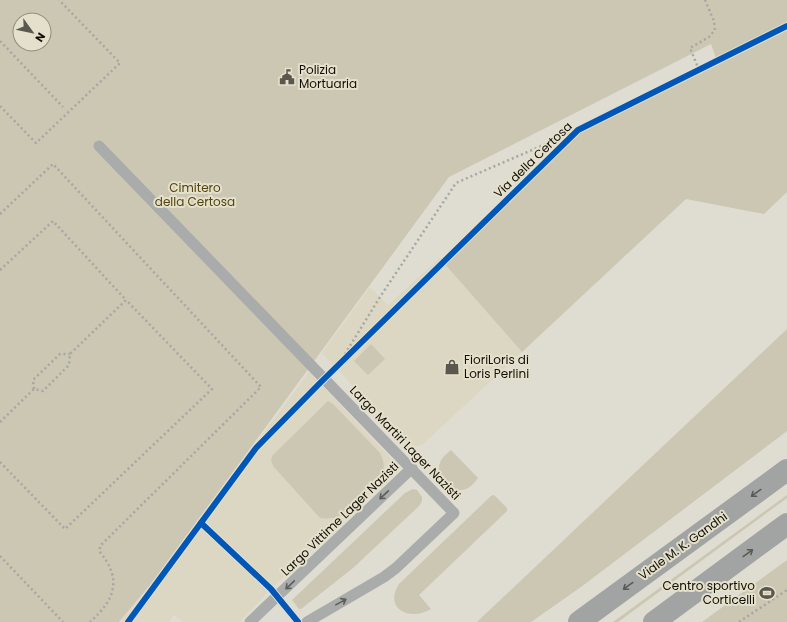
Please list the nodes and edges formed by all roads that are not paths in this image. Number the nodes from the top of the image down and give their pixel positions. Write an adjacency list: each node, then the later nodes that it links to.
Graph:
1 (99, 146): 2 (lane, Largo Martiri Lager Nazisti)
2 (412, 468): 5 (lane, Largo Vittime Lager Nazisti, one-way to 5); 6 (lane, Largo Martiri Lager Nazisti, one-way to 2)
3 (787, 470): 7 (main road, Viale M. K. Gandhi, one-way to 7)
4 (787, 524): 8 (main road, one-way to 4)
5 (250, 622)
6 (307, 622)
7 (579, 622)
8 (654, 622)

